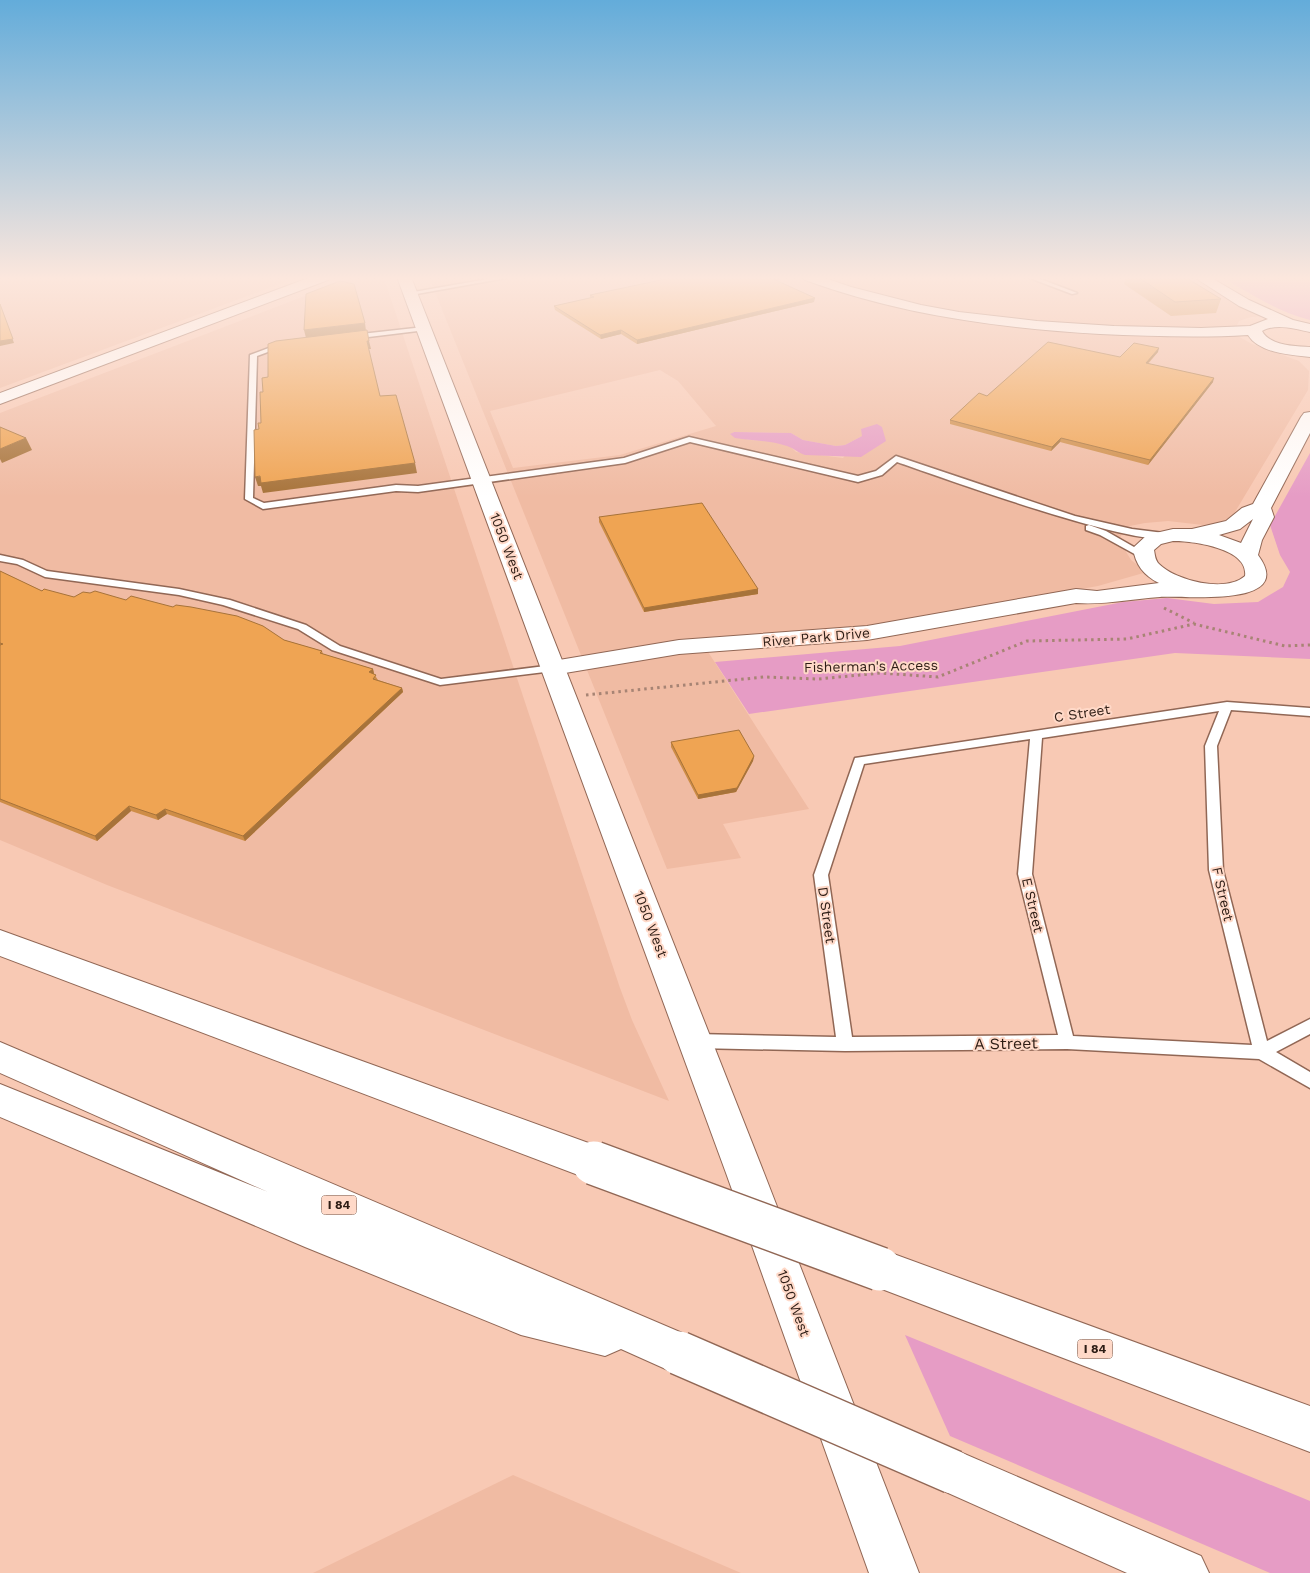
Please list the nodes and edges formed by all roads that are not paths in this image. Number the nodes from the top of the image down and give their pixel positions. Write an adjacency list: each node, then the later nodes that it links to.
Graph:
1 (129, 350): 6 (main road)
2 (265, 350): 8 (lane)
3 (432, 350): 8 (main road, 1050 West)
4 (1288, 350): 5 (main road)
5 (1308, 359)
6 (0, 399)
7 (1310, 418): 9 (main road)
8 (482, 480): 10 (lane); 18 (main road, 1050 West)
9 (1261, 508): 12 (main road); 13 (main road)
10 (1072, 518): 11 (lane); 15 (lane)
11 (1164, 536): 12 (main road); 15 (main road, River Park Drive)
12 (1194, 536): 13 (main road)
13 (1247, 556): 16 (main road)
14 (0, 558): 18 (lane)
15 (1145, 559): 16 (main road); 17 (main road, River Park Drive)
16 (1198, 589): 17 (main road, River Park Drive)
17 (1076, 596): 18 (main road, River Park Drive)
18 (553, 668): 27 (main road, 1050 West)
19 (1227, 706): 20 (lane, C Street); 21 (lane, C Street); 30 (lane, F Street)
20 (1310, 712)
21 (1036, 736): 22 (lane, C Street); 28 (lane, E Street)
22 (859, 761): 29 (lane, D Street)
23 (0, 922): 25 (main road)
24 (0, 943): 25 (main road, I 84)
25 (58, 965): 35 (main road, I 84, bridge)
26 (1310, 1026): 30 (lane)
27 (695, 1041): 29 (lane, A Street); 36 (main road, 1050 West)
28 (1067, 1042): 29 (lane, A Street); 30 (lane, A Street)
29 (845, 1044)
30 (1262, 1052): 32 (lane)
31 (0, 1057): 34 (main road, I 84)
32 (1310, 1081)
33 (0, 1100): 34 (main road)
34 (679, 1353): 37 (main road, I 84, bridge)
35 (1310, 1429)
36 (894, 1573)
37 (1184, 1573)

